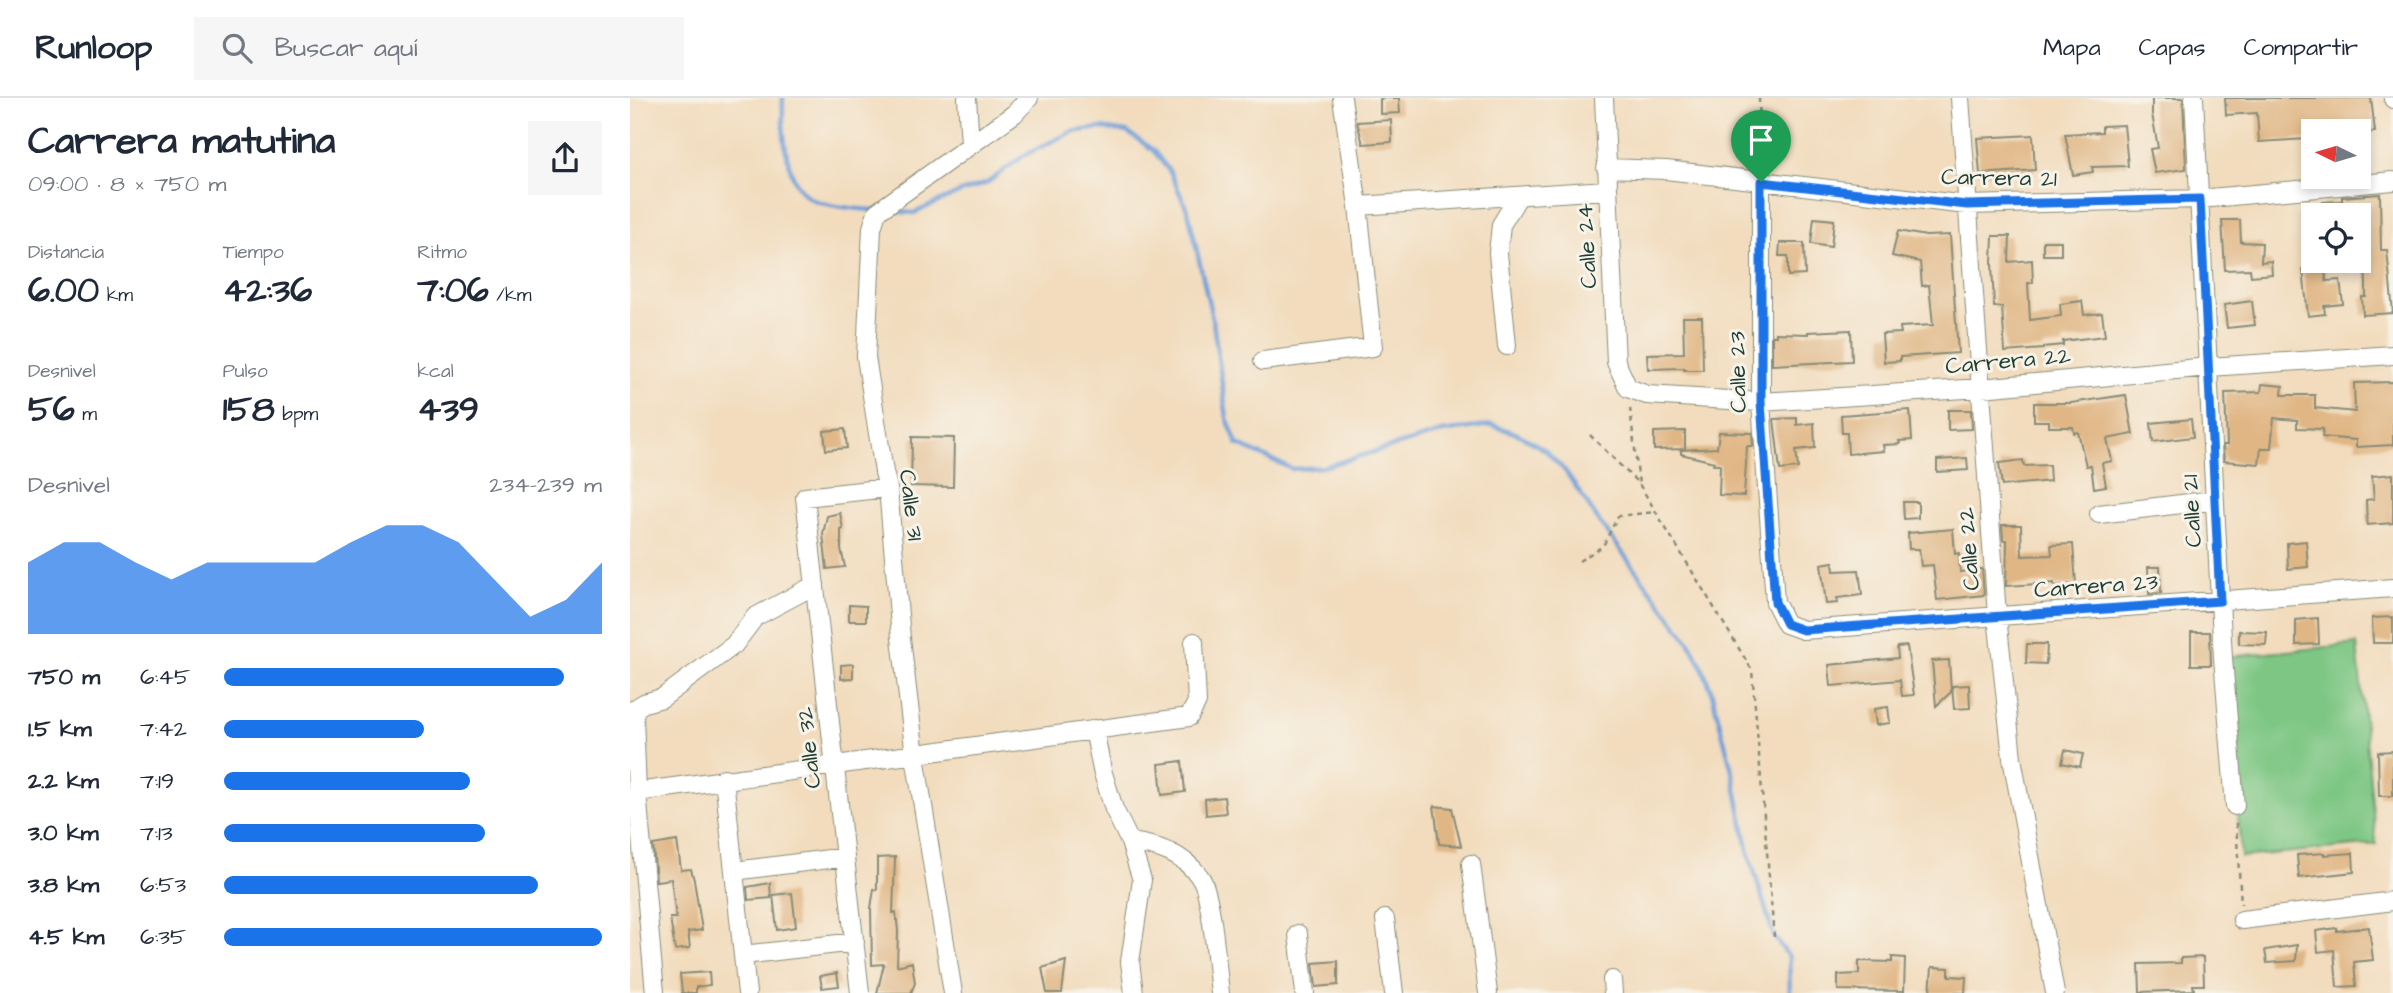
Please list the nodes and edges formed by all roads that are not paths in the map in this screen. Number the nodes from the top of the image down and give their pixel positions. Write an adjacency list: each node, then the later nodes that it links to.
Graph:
1 (967, 98): 7 (street)
2 (1029, 98): 7 (street, Calle 31)
3 (1342, 98): 15 (street)
4 (1604, 98): 8 (street, Calle 24)
5 (1959, 98): 14 (street, Calle 22)
6 (2194, 98): 13 (street, Calle 21)
7 (970, 144): 23 (street, Calle 31)
8 (1606, 168): 10 (street, Carrera 21); 11 (street, Calle 24)
9 (2393, 181): 13 (street, Carrera 21)
10 (1761, 182): 14 (street, Carrera 21); 22 (street, Calle 23)
11 (1607, 190): 12 (street); 20 (street, Calle 24)
12 (1518, 197): 15 (street); 16 (street)
13 (2200, 199): 14 (street, Carrera 21); 19 (street, Calle 21)
14 (1967, 205): 21 (street, Calle 22)
15 (1359, 206): 18 (street)
16 (1507, 346)
17 (2393, 355): 19 (street, Carrera 22)
18 (1263, 361)
19 (2209, 367): 21 (street, Carrera 22); 24 (street, Calle 21)
20 (1628, 388): 22 (street, Carrera 22)
21 (1981, 388): 22 (street, Carrera 22); 29 (street, Calle 22)
22 (1761, 402): 30 (street, Calle 23)
23 (888, 488): 26 (street, Calle 32); 33 (street, Calle 31)
24 (2214, 500): 25 (street); 28 (street, Calle 21)
25 (2099, 514)
26 (815, 585): 34 (street, Calle 32); 36 (street)
27 (2393, 588): 28 (street, Carrera 23)
28 (2220, 601): 29 (street, Carrera 23); 37 (street, Calle 21)
29 (1997, 616): 30 (street, Carrera 23); 57 (street, Calle 22)
30 (1803, 630)
31 (1194, 642): 32 (street)
32 (1094, 729): 33 (street); 38 (street)
33 (915, 755): 34 (street); 51 (street, Calle 31)
34 (835, 765): 35 (street); 39 (street, Calle 32)
35 (724, 778): 36 (street); 41 (street)
36 (637, 792): 48 (street)
37 (2235, 806)
38 (1130, 842): 52 (street); 53 (street)
39 (845, 857): 41 (street); 46 (street, Calle 32)
40 (1471, 864): 56 (street)
41 (734, 871): 47 (street)
42 (2393, 901): 44 (street)
43 (1385, 919): 55 (street)
44 (2242, 920)
45 (1298, 934): 54 (street)
46 (855, 943): 47 (street); 50 (street, Calle 32)
47 (743, 955): 49 (street)
48 (655, 993)
49 (747, 993)
50 (860, 993)
51 (953, 993)
52 (1134, 993)
53 (1220, 993)
54 (1306, 993)
55 (1394, 993)
56 (1488, 993)
57 (2055, 993)

